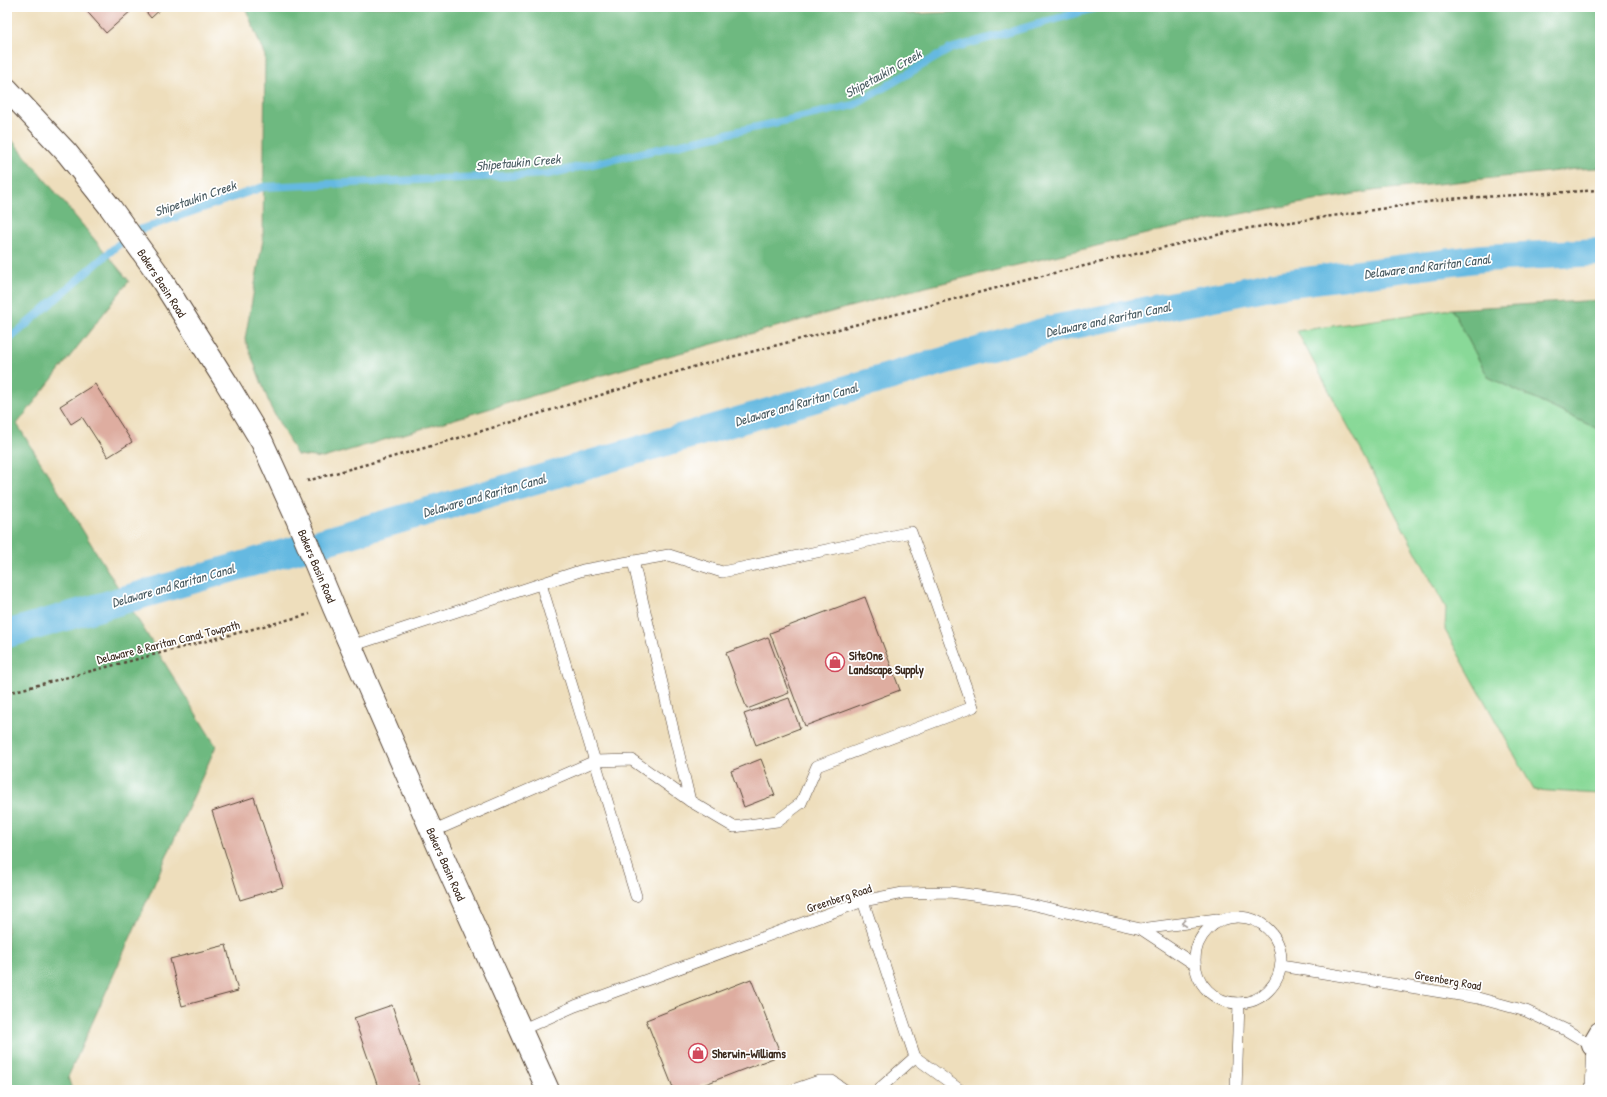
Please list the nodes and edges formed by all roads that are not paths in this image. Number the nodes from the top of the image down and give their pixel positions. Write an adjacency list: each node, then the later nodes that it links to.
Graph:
1 (7, 89): 4 (main road, Bakers Basin Road)
2 (633, 561): 3 (lane); 6 (lane); 6 (lane)
3 (540, 584): 4 (lane); 5 (lane)
4 (351, 646): 7 (main road, Bakers Basin Road)
5 (595, 762): 6 (lane); 7 (lane); 8 (lane)
6 (690, 801)
7 (432, 832): 15 (main road, Bakers Basin Road)
8 (636, 896)
9 (863, 901): 11 (lane, Greenberg Road); 15 (lane, Greenberg Road); 17 (lane)
10 (1223, 918): 11 (lane, one-way to 11); 12 (lane); 13 (lane)
11 (1141, 929): 12 (lane, Greenberg Road)
12 (1194, 964): 14 (lane)
13 (1281, 966): 14 (lane); 16 (lane, Greenberg Road)
14 (1239, 1003): 23 (lane)
15 (521, 1030): 18 (main road, Bakers Basin Road)
16 (1598, 1043): 24 (lane)
17 (915, 1057): 21 (lane); 22 (lane)
18 (548, 1090)
19 (793, 1090): 20 (lane)
20 (845, 1090)
21 (878, 1090)
22 (960, 1090)
23 (1236, 1090)
24 (1591, 1090)

